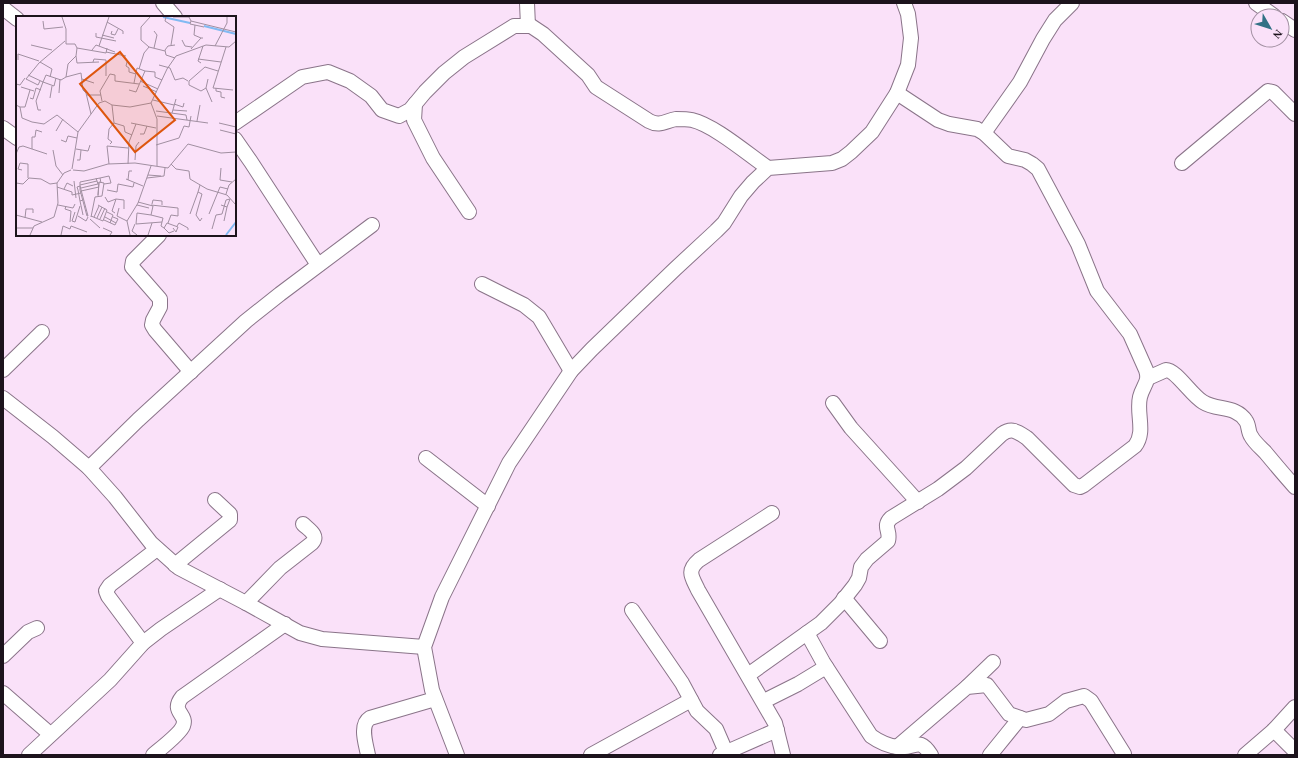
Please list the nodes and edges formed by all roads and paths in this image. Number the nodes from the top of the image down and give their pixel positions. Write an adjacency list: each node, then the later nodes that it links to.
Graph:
1 (162, 3): 6 (street)
2 (527, 3): 8 (street)
3 (904, 3): 9 (street)
4 (1072, 3): 14 (street)
5 (3, 8): 7 (street)
6 (174, 16)
7 (16, 18)
8 (528, 26): 10 (street); 18 (street)
9 (897, 93): 14 (street); 18 (street)
10 (415, 104): 12 (street); 19 (street)
11 (1295, 114): 17 (street)
12 (236, 122)
13 (3, 128): 15 (street)
14 (984, 133): 28 (street)
15 (16, 137)
16 (236, 140): 22 (street)
17 (1182, 163)
18 (768, 168): 26 (street)
19 (470, 212)
20 (372, 225): 22 (street)
21 (159, 236): 27 (street)
22 (318, 265): 27 (street)
23 (482, 284): 26 (street)
24 (42, 332): 25 (street)
25 (3, 370)
26 (571, 371): 36 (street)
27 (191, 372): 32 (street)
28 (1148, 378): 33 (street); 35 (street)
29 (3, 398): 32 (street)
30 (833, 403): 35 (street)
31 (426, 458): 36 (street)
32 (89, 468): 39 (street)
33 (1295, 488)
34 (215, 500): 40 (street)
35 (918, 502): 42 (street)
36 (488, 506): 50 (street)
37 (772, 513): 54 (street)
38 (303, 524): 43 (street)
39 (157, 549): 40 (street); 49 (street)
40 (175, 565): 41 (street)
41 (220, 589): 43 (street); 49 (street)
42 (844, 598): 47 (street); 48 (street)
43 (246, 603): 45 (street)
44 (632, 610): 58 (street)
45 (285, 624): 50 (street); 70 (street)
46 (37, 628): 51 (street)
47 (808, 633): 53 (street); 54 (street)
48 (880, 641)
49 (143, 644): 64 (street)
50 (424, 646): 57 (street)
51 (3, 656)
52 (993, 662): 55 (street)
53 (826, 667): 59 (street); 65 (street)
54 (748, 675): 59 (street)
55 (967, 687): 61 (street); 65 (street)
56 (3, 692): 64 (street)
57 (435, 699): 71 (street); 72 (street)
58 (691, 700): 67 (street); 73 (street)
59 (764, 701): 62 (street)
60 (1295, 707): 63 (street)
61 (1020, 718): 68 (street); 76 (street)
62 (777, 730): 67 (street); 74 (street)
63 (1274, 730): 66 (street); 77 (street)
64 (50, 734): 69 (street)
65 (893, 749): 75 (street)
66 (1295, 751)
67 (723, 754)
68 (1124, 754)
69 (29, 755)
70 (153, 755)
71 (368, 755)
72 (458, 755)
73 (590, 755)
74 (783, 755)
75 (932, 755)
76 (990, 755)
77 (1245, 755)

